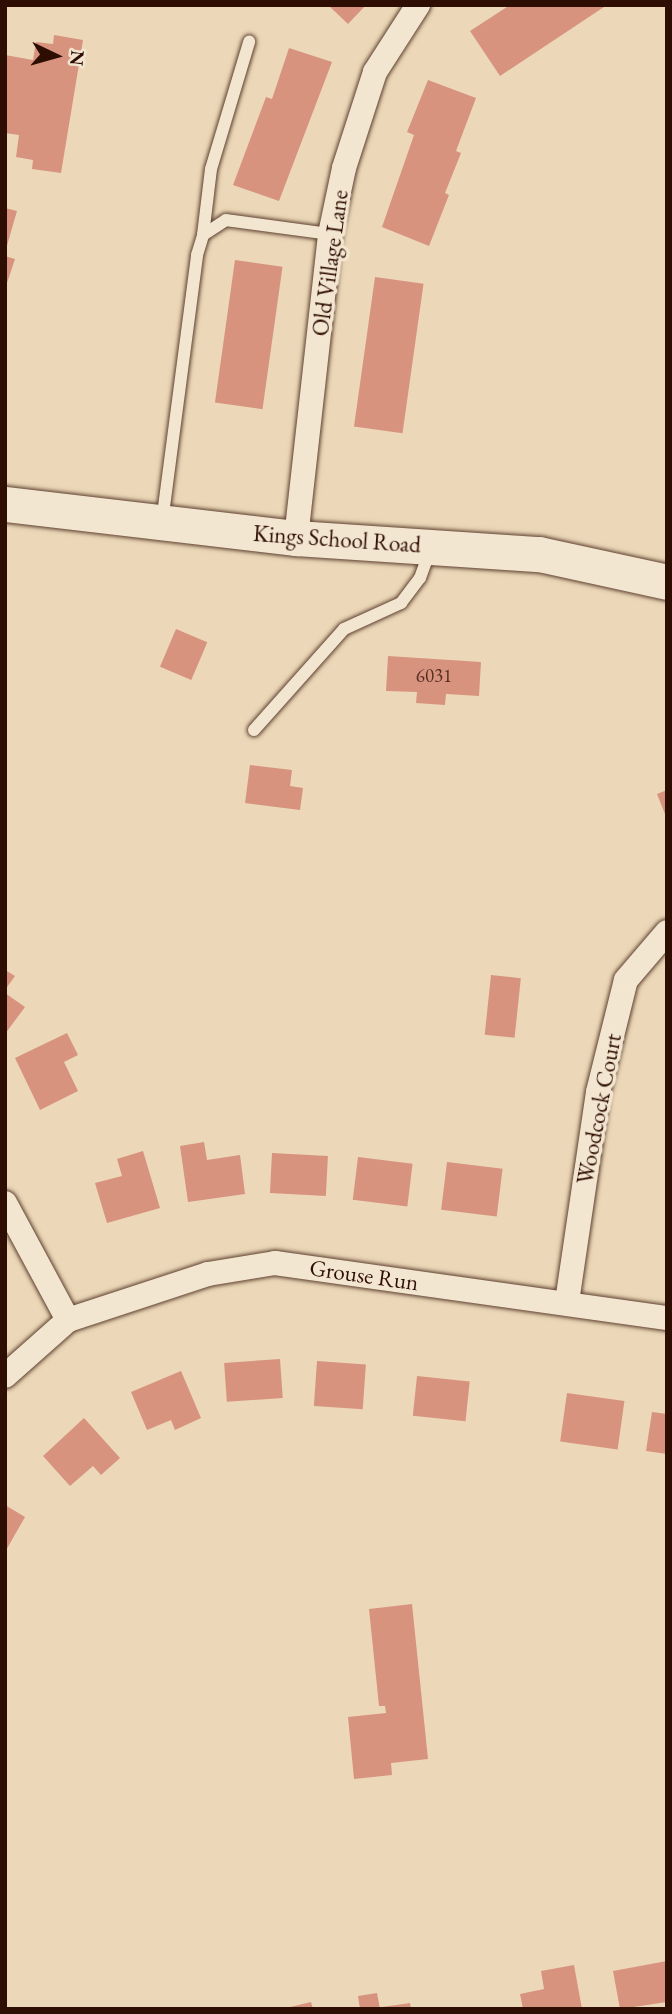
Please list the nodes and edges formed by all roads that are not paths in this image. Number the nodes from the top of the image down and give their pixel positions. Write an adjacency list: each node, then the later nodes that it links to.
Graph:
1 (418, 5): 3 (street, Old Village Lane)
2 (249, 42): 4 (lane)
3 (330, 234): 4 (lane); 7 (street, Old Village Lane)
4 (203, 235): 6 (lane)
5 (5, 504): 6 (street, Kings School Road)
6 (162, 522): 7 (street, Kings School Road)
7 (296, 538): 8 (street, Kings School Road)
8 (432, 547): 9 (street, Kings School Road); 10 (lane)
9 (667, 582)
10 (254, 730)
11 (667, 932): 13 (street, Woodcock Court)
12 (5, 1203): 15 (street)
13 (567, 1302): 14 (street, Grouse Run); 15 (street, Grouse Run)
14 (667, 1318)
15 (68, 1320): 16 (street)
16 (5, 1376)

